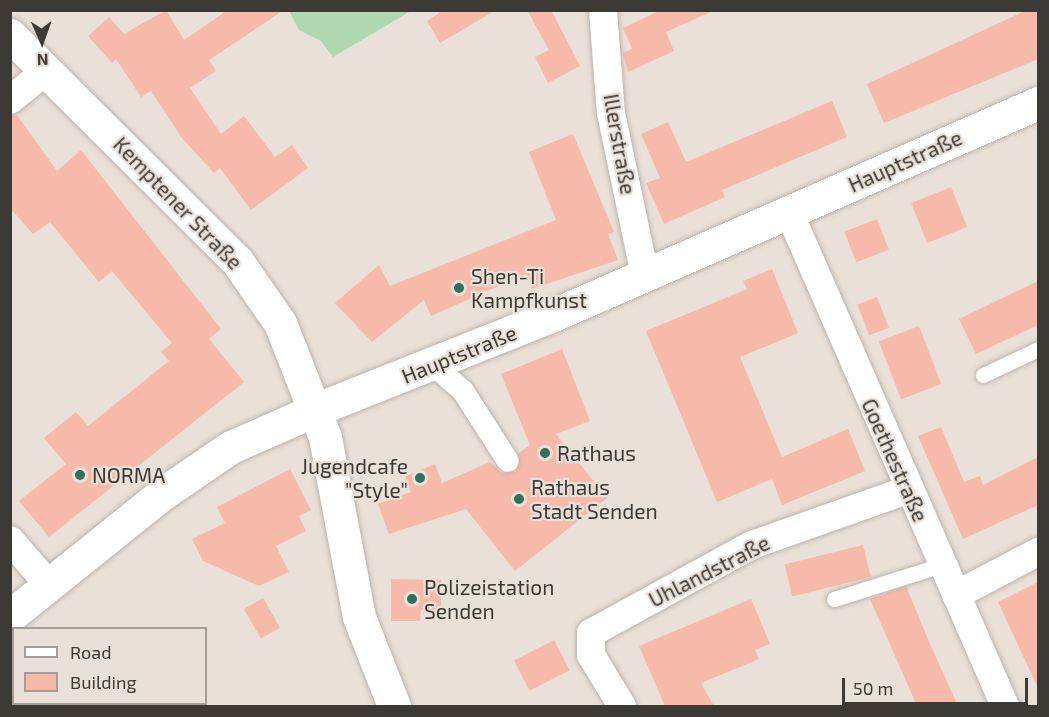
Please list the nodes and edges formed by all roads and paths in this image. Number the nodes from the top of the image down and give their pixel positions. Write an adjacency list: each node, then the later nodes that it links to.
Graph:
1 (603, 10): 7 (street, Illerstraße)
2 (10, 35): 3 (main road, Kemptener Straße)
3 (46, 71): 4 (street); 11 (main road, Kemptener Straße)
4 (10, 100)
5 (1038, 103): 6 (main road, Hauptstraße)
6 (789, 212): 7 (main road, Hauptstraße); 13 (street, Goethestraße)
7 (645, 276): 9 (main road, Hauptstraße)
8 (1038, 349): 10 (lane)
9 (434, 365): 11 (main road, Hauptstraße); 12 (street)
10 (983, 375)
11 (317, 409): 17 (main road, Hauptstraße); 21 (main road, Kemptener Straße)
12 (508, 461)
13 (907, 490): 16 (street, Goethestraße); 22 (street, Uhlandstraße)
14 (10, 540): 17 (street)
15 (1038, 552): 18 (street)
16 (942, 566): 18 (street, Goethestraße); 19 (lane)
17 (50, 586): 20 (main road, Hauptstraße)
18 (956, 595): 23 (street, Goethestraße)
19 (834, 599)
20 (10, 616)
21 (394, 706)
22 (622, 706)
23 (1005, 706)

